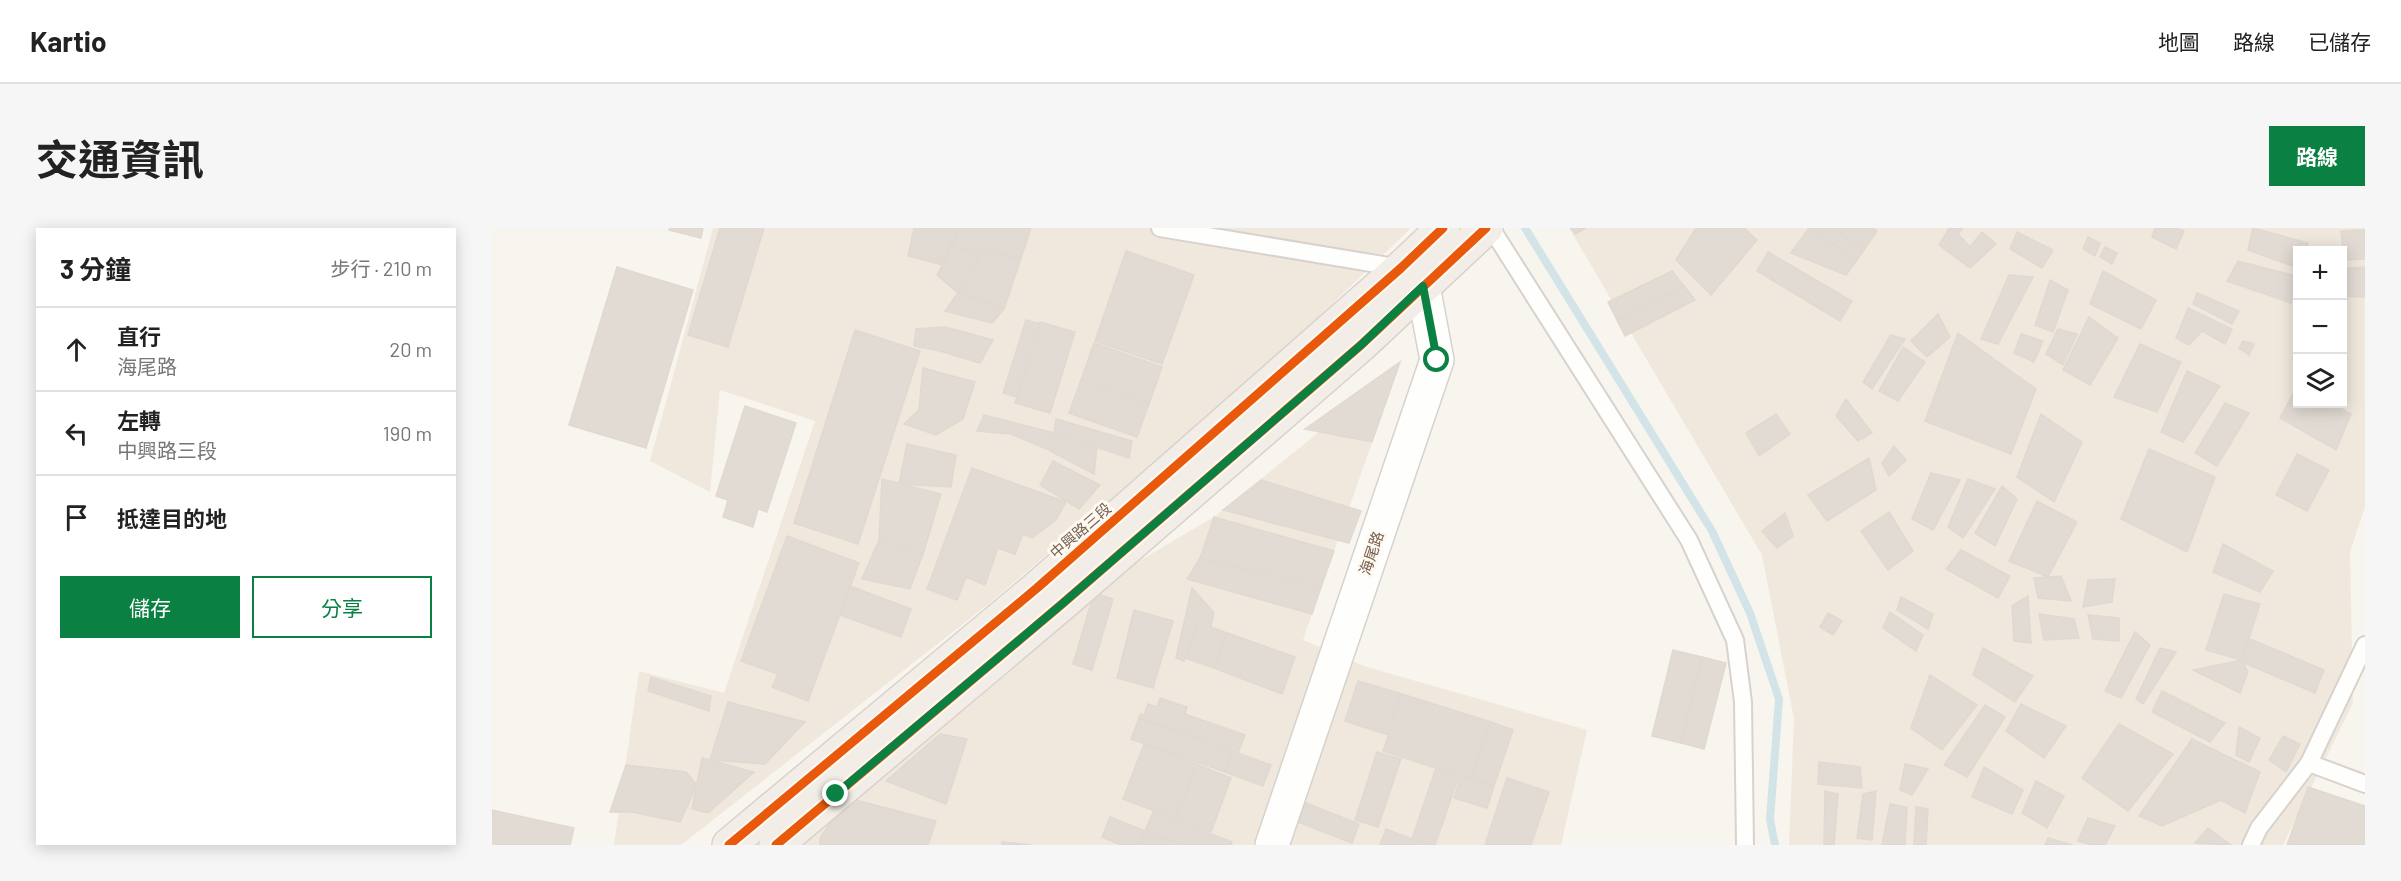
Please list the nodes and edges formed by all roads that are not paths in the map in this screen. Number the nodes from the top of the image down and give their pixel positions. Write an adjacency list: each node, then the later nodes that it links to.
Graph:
1 (1160, 228): 5 (lane)
2 (1443, 228): 5 (main road, 中興路三段)
3 (1486, 228): 5 (main road, 中興路三段)
4 (1491, 228): 12 (lane)
5 (1412, 277): 9 (main road, 中興路三段); 10 (main road, 中興路三段); 11 (street, 海尾路)
6 (2365, 645): 7 (lane)
7 (2309, 763): 8 (lane); 13 (lane)
8 (2365, 784)
9 (729, 845)
10 (776, 845)
11 (1272, 845)
12 (1745, 845)
13 (2251, 845)

